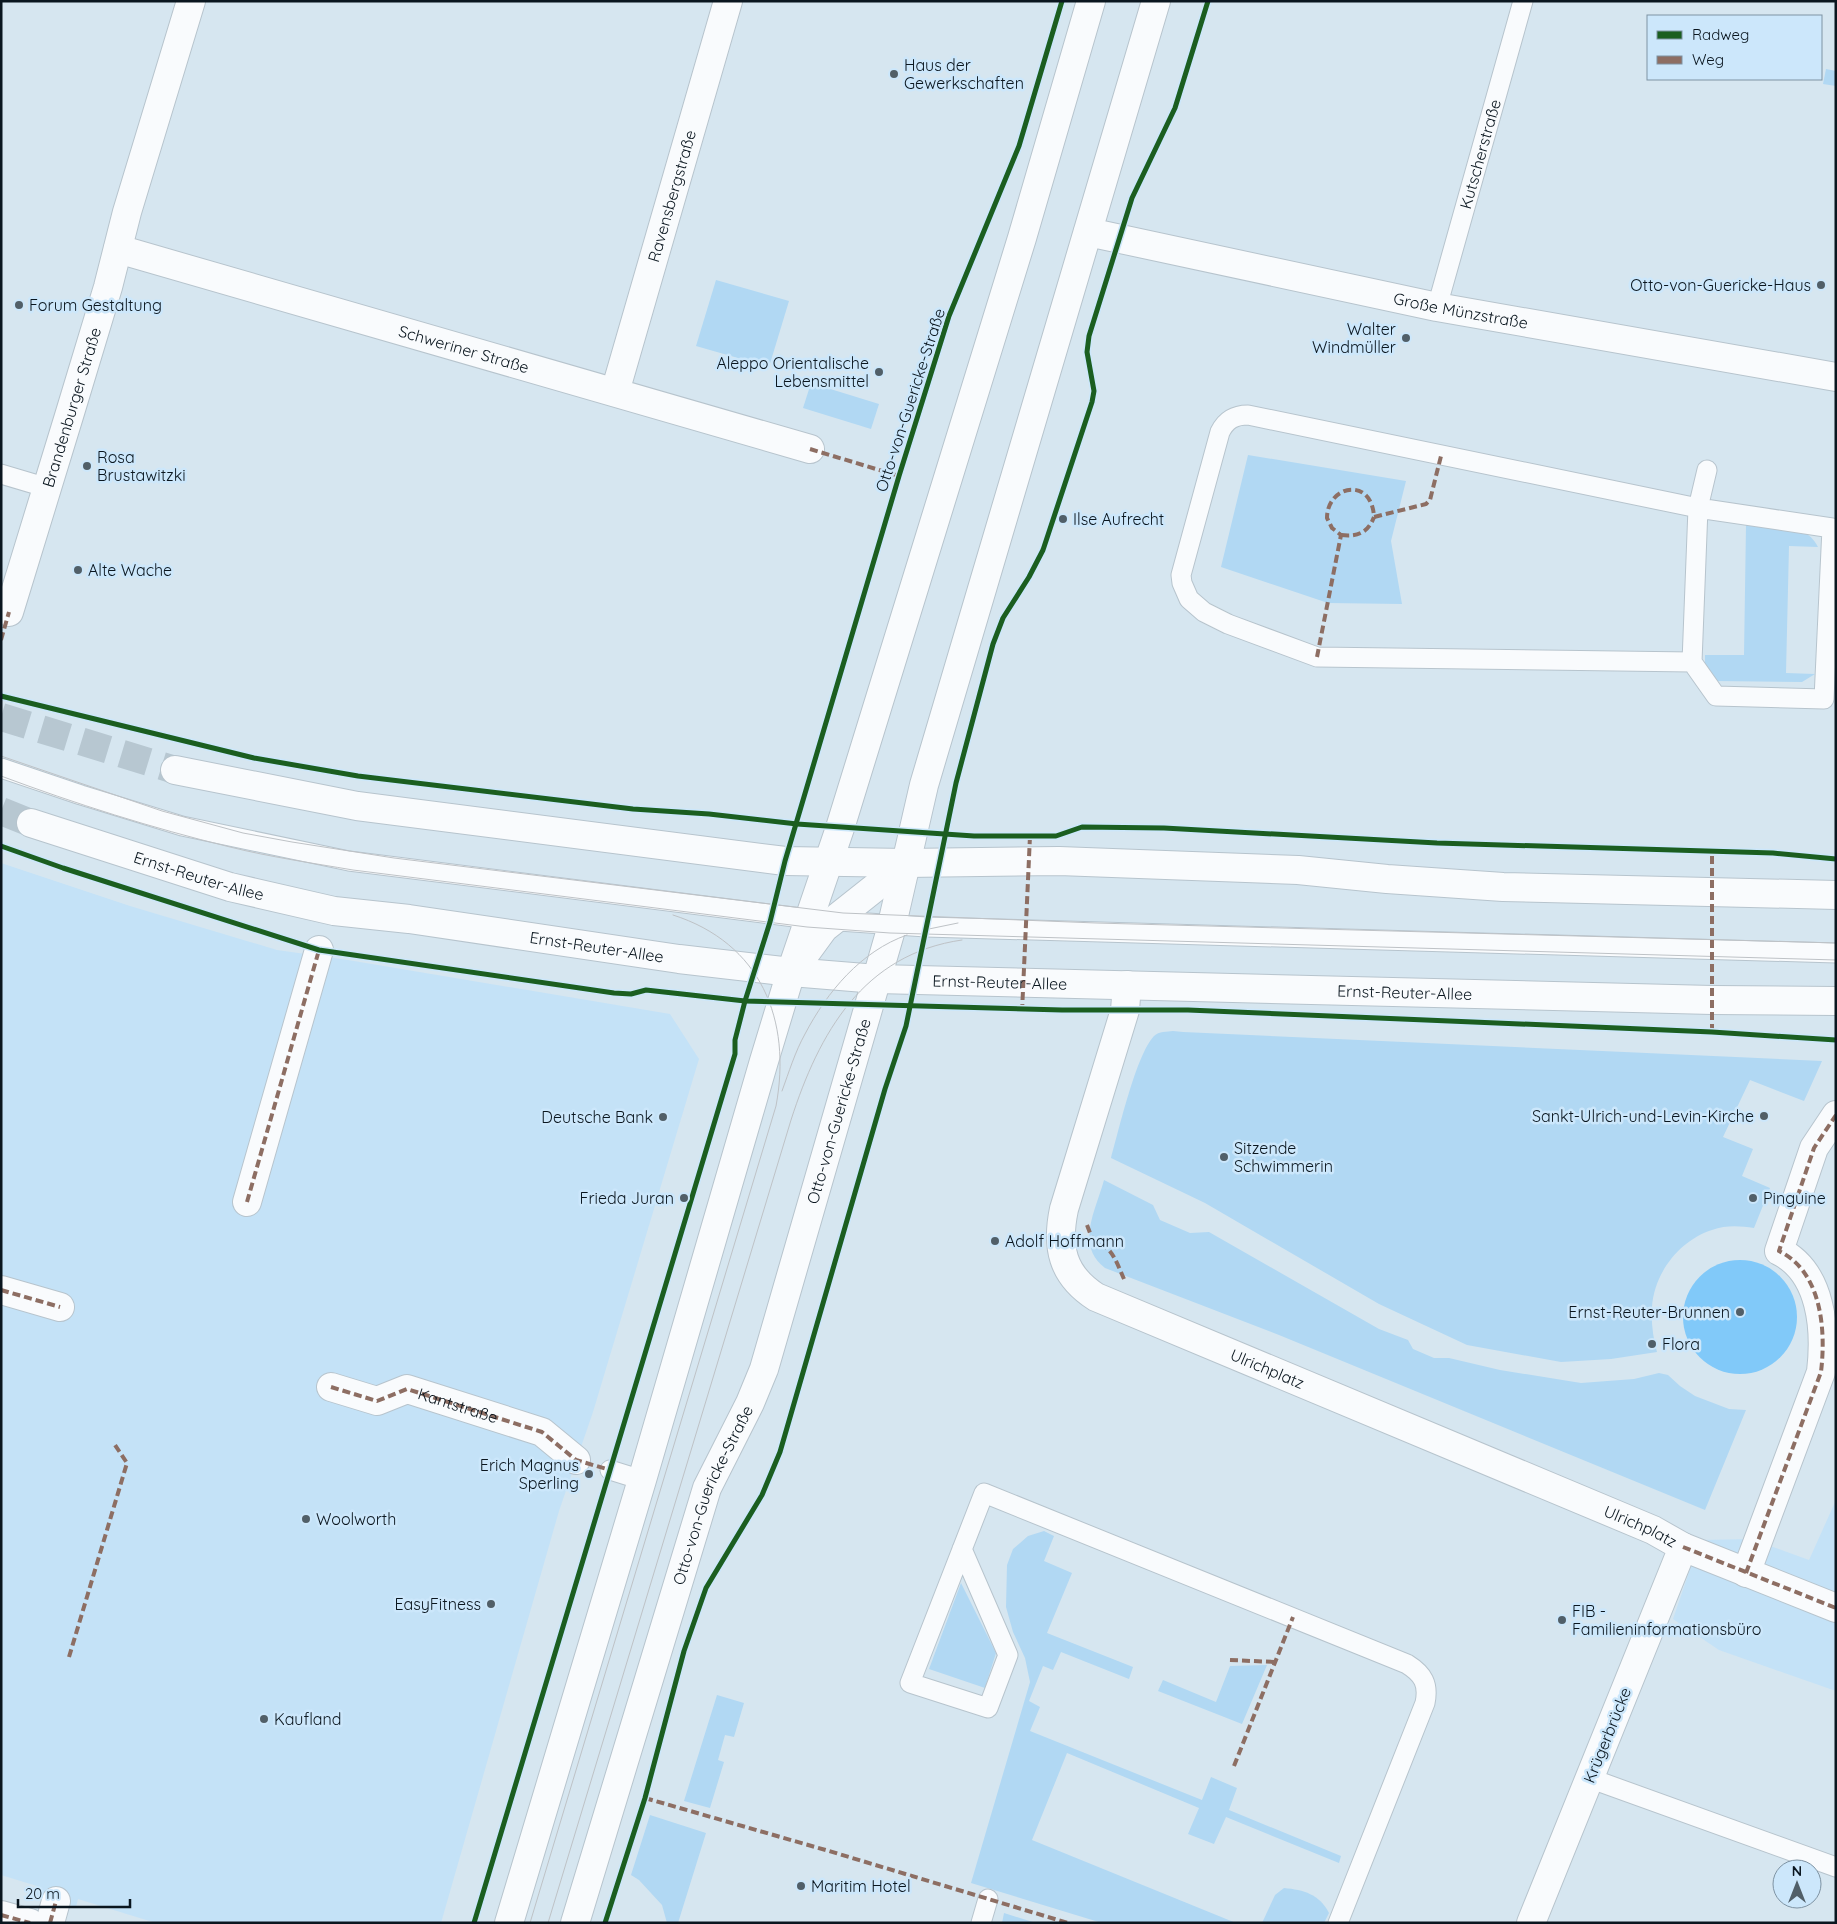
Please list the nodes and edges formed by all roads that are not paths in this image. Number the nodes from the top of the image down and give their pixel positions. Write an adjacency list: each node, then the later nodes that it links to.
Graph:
1 (191, 1): 7 (street, Brandenburger Straße)
2 (728, 1): 10 (street, Ravensbergstraße)
3 (1091, 1): 21 (street)
4 (1156, 1): 6 (street, Otto-von-Guericke-Straße)
5 (1523, 1): 8 (lane, Kutscherstraße)
6 (1088, 232): 8 (street, Große Münzstraße); 22 (street, Otto-von-Guericke-Straße)
7 (118, 248): 10 (street, Schweriner Straße); 14 (street, Brandenburger Straße)
8 (1437, 307): 9 (street, Große Münzstraße)
9 (1836, 377)
10 (615, 392): 11 (street, Schweriner Straße)
11 (810, 450)
12 (1707, 470): 15 (lane)
13 (1, 474): 14 (lane)
14 (48, 488): 16 (street, Brandenburger Straße)
15 (1698, 508): 17 (lane); 17 (lane); 17 (lane)
16 (9, 612)
17 (1692, 662)
18 (1, 768): 24 (lane)
19 (175, 770): 21 (street)
20 (31, 823): 28 (street, Ernst-Reuter-Allee)
21 (828, 863): 22 (street); 24 (street)
22 (906, 863): 23 (street); 24 (street); 25 (street, Otto-von-Guericke-Straße)
23 (1836, 894)
24 (821, 920): 25 (lane); 28 (street)
25 (891, 925): 27 (lane); 29 (street, Otto-von-Guericke-Straße)
26 (319, 950): 33 (street)
27 (1836, 953)
28 (792, 972): 29 (street, Ernst-Reuter-Allee); 39 (street)
29 (877, 979): 30 (street, Ernst-Reuter-Allee); 50 (street, Otto-von-Guericke-Straße)
30 (1127, 985): 31 (street, Ernst-Reuter-Allee); 40 (street, Ulrichplatz)
31 (1836, 1001)
32 (1836, 1116): 42 (street)
33 (247, 1202)
34 (1, 1290): 35 (street)
35 (60, 1307)
36 (331, 1387): 37 (street, Kantstraße)
37 (576, 1460)
38 (610, 1470): 39 (lane)
39 (642, 1480): 49 (street)
40 (1683, 1547): 42 (street, Ulrichplatz); 44 (street, Krügerbrücke)
41 (962, 1549): 41 (lane); 52 (lane)
42 (1746, 1573): 43 (street, Ulrichplatz)
43 (1836, 1608)
44 (1589, 1778): 45 (lane); 53 (street, Krügerbrücke)
45 (1836, 1867)
46 (988, 1899): 51 (lane)
47 (1, 1915): 48 (street)
48 (30, 1923)
49 (509, 1923)
50 (575, 1923)
51 (981, 1923)
52 (1338, 1923)
53 (1530, 1923)

